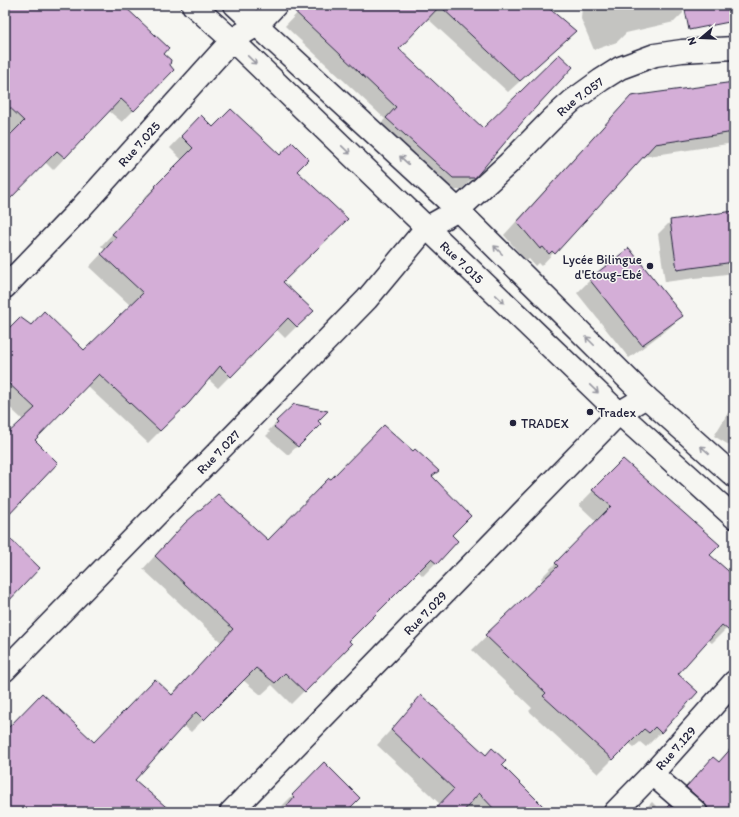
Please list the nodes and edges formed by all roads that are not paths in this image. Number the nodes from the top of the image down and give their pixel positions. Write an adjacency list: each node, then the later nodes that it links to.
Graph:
1 (193, 5): 5 (street, Rue 7.015)
2 (235, 5): 4 (street)
3 (276, 5): 4 (street, Rue 7.025)
4 (257, 25): 5 (street, Rue 7.025); 7 (street, one-way to 4)
5 (232, 40): 8 (street, Rue 7.015, one-way to 8); 9 (street, Rue 7.025)
6 (734, 48): 7 (street, Rue 7.057)
7 (458, 210): 8 (street, Rue 7.057); 10 (street, one-way to 7)
8 (426, 228): 11 (street, Rue 7.015, one-way to 11); 14 (street, Rue 7.027)
9 (5, 287)
10 (646, 396): 11 (street); 12 (street, one-way to 10)
11 (619, 413): 13 (street, Rue 7.015); 17 (street, Rue 7.029)
12 (734, 476)
13 (734, 517)
14 (5, 670)
15 (734, 682): 16 (street, Rue 7.129)
16 (652, 774): 18 (street, Rue 7.129); 19 (street)
17 (231, 812)
18 (615, 812)
19 (696, 812)

